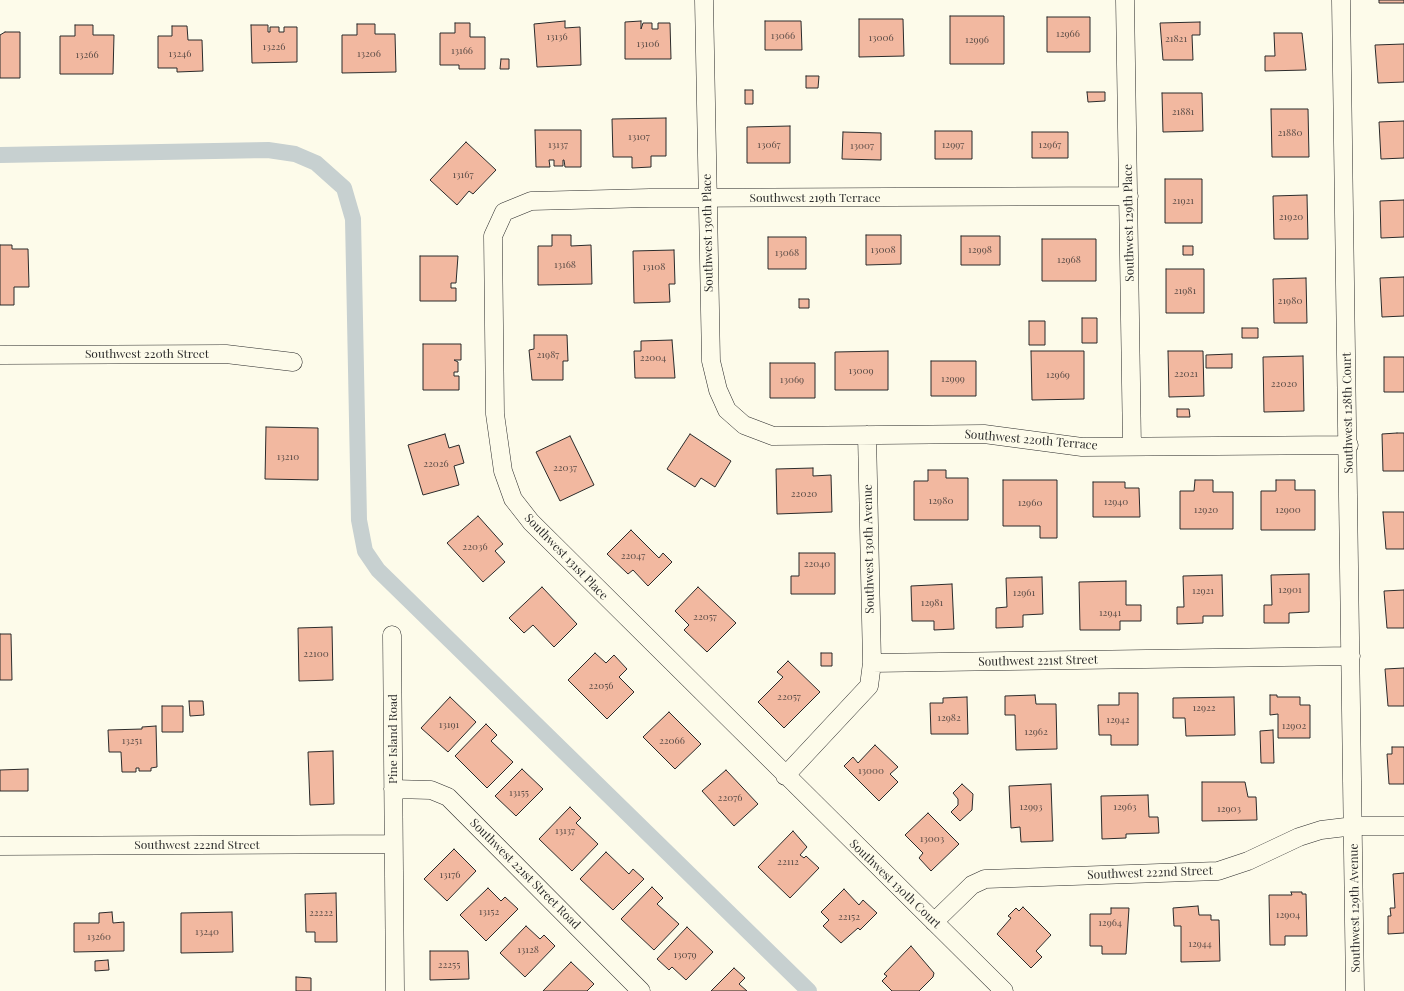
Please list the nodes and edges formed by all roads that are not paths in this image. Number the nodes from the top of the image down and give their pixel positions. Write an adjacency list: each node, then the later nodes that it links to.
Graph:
1 (704, 0): 5 (street, Southwest 130th Place)
2 (1125, 0): 4 (street, Southwest 129th Place)
3 (1341, 0): 11 (street, Southwest 128th Court)
4 (1129, 196): 5 (street, Southwest 219th Terrace); 12 (street, Southwest 129th Place)
5 (707, 199): 6 (street, Southwest 219th Terrace); 10 (street, Southwest 130th Place)
6 (504, 212): 16 (street, Southwest 131st Place)
7 (0, 355): 8 (street, Southwest 220th Street)
8 (293, 362)
9 (867, 435): 10 (street, Southwest 220th Terrace); 12 (street, Southwest 220th Terrace); 15 (street, Southwest 130th Avenue)
10 (773, 436)
11 (1349, 445): 12 (street, Southwest 220th Terrace); 14 (street, Southwest 128th Court)
12 (1132, 446)
13 (392, 635): 17 (street, Pine Island Road)
14 (1351, 656): 15 (street, Southwest 221st Street); 18 (street, Southwest 128th Court)
15 (872, 663): 16 (street)
16 (785, 776): 22 (street, Southwest 130th Court)
17 (393, 789): 20 (street, Pine Island Road); 24 (street, Southwest 221st Street Road)
18 (1354, 826): 19 (street, Southwest 222nd Street); 22 (street, Southwest 222nd Street); 26 (street, Southwest 129th Avenue)
19 (1404, 826)
20 (393, 844): 21 (street, Southwest 222nd Street); 23 (street, Pine Island Road)
21 (0, 846)
22 (934, 922): 25 (street, Southwest 130th Court)
23 (395, 991)
24 (641, 991)
25 (1004, 991)
26 (1355, 991)

